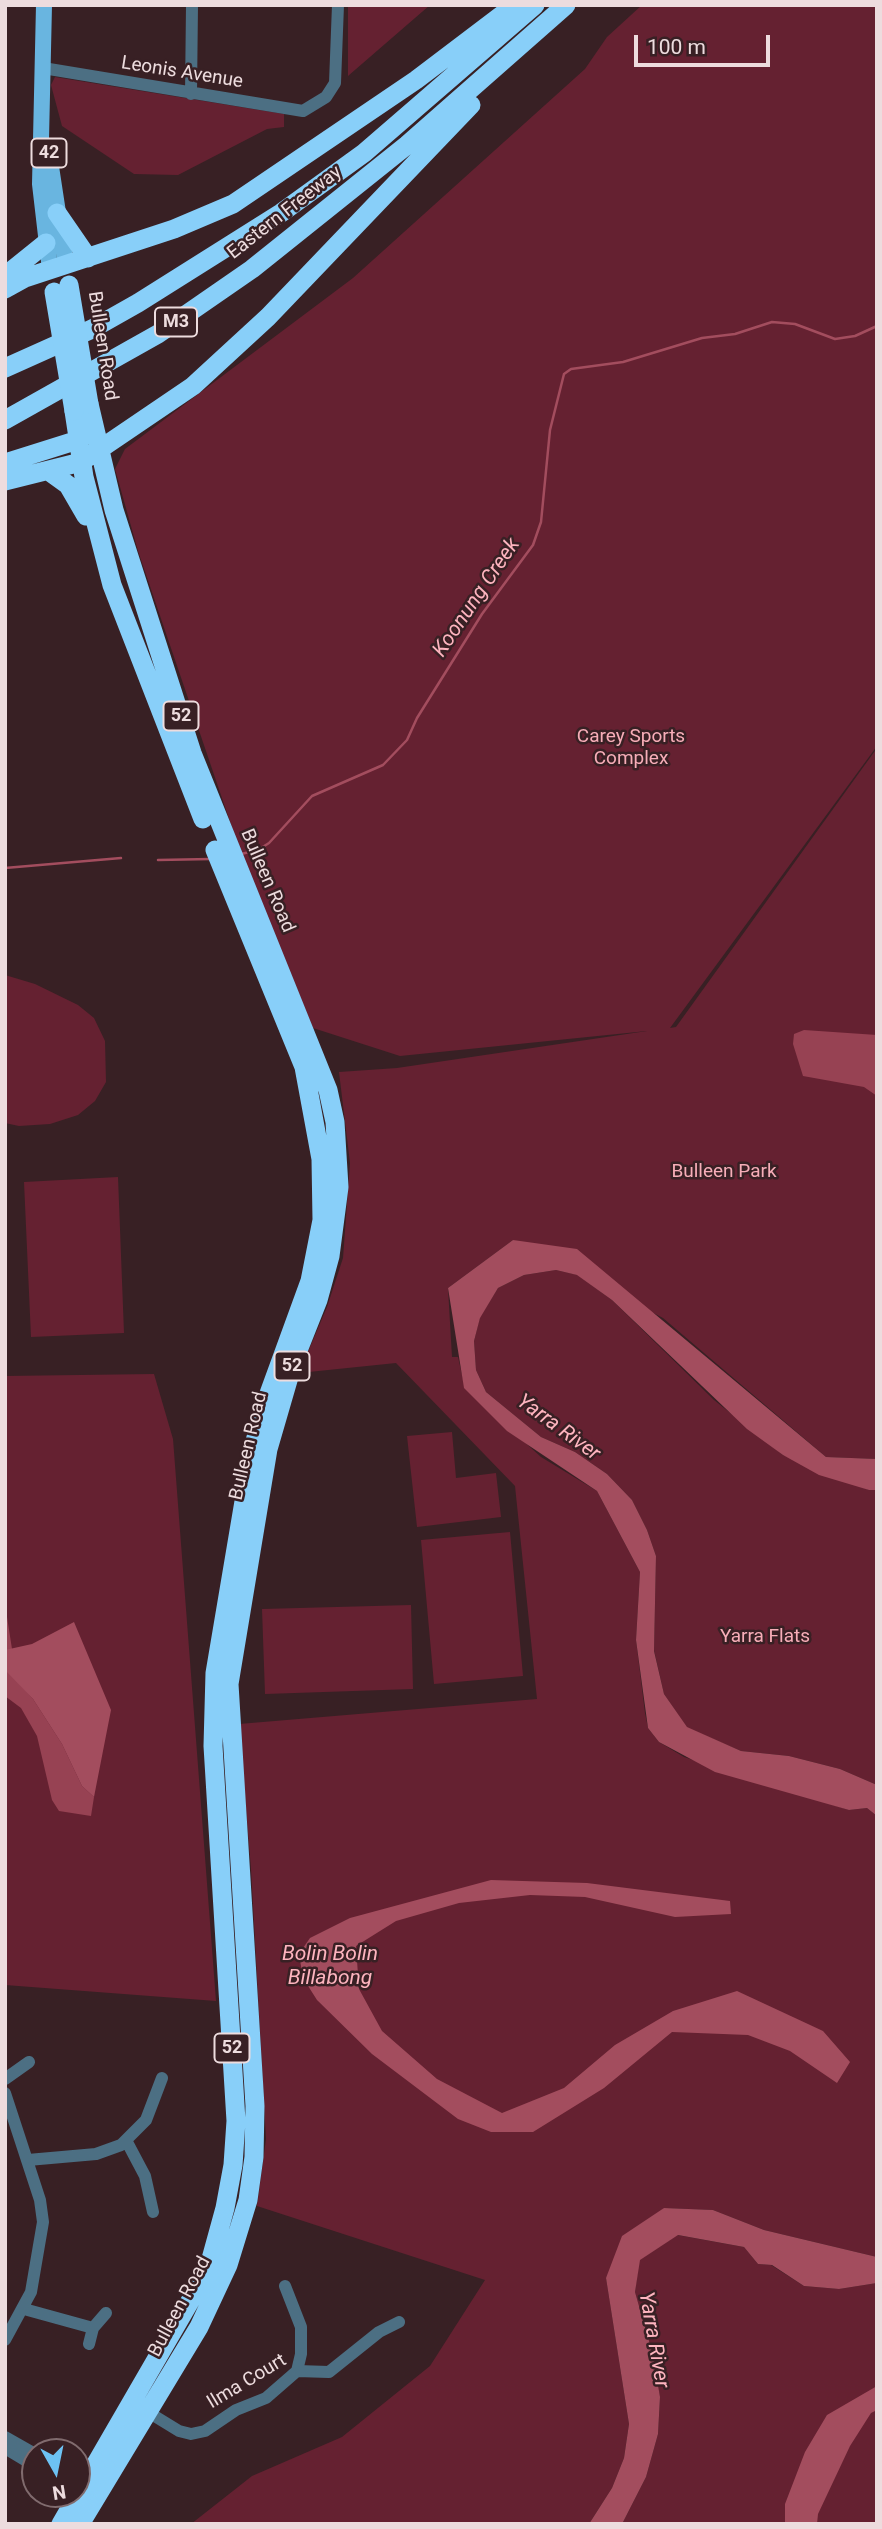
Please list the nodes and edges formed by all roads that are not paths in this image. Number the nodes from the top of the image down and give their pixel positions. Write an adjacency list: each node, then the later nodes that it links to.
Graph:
1 (44, 5): 8 (main road, Bulleen Road / 42)
2 (192, 5): 10 (street)
3 (338, 5): 10 (street, Leonis Avenue)
4 (515, 5): 13 (highway)
5 (534, 5): 17 (highway, Eastern Freeway / M3)
6 (566, 5): 7 (highway, Eastern Freeway / M3)
7 (519, 48): 19 (highway, Eastern Freeway / M3); 21 (highway)
8 (42, 70): 9 (main road, Bulleen Road / 42); 10 (street, Leonis Avenue)
9 (42, 93): 11 (main road, Bulleen Road / 42); 12 (main road, Bulleen Road / 42)
10 (191, 94)
11 (57, 213): 13 (highway); 15 (main road, Bulleen Road / 42)
12 (46, 243): 14 (highway); 15 (main road, Bulleen Road / 42)
13 (88, 258): 15 (highway)
14 (5, 276)
15 (60, 278): 16 (highway); 18 (highway, Bulleen Road / 42, bridge)
16 (5, 289)
17 (5, 368)
18 (81, 408): 20 (highway, Bulleen Road / 42); 21 (highway, Bulleen Road / 42)
19 (5, 420)
20 (78, 440): 22 (highway, Bulleen Road / 52); 23 (highway)
21 (99, 452): 22 (highway); 27 (highway, Bulleen Road / 52)
22 (81, 462): 24 (highway); 26 (highway, Bulleen Road / 52)
23 (5, 463)
24 (50, 472): 25 (highway); 26 (highway)
25 (5, 481)
26 (98, 538): 27 (highway, Bulleen Road / 52)
27 (240, 894): 40 (highway, Bulleen Road / 52)
28 (29, 2062): 30 (street)
29 (162, 2077): 32 (street)
30 (5, 2079)
31 (5, 2093): 33 (street)
32 (127, 2142): 33 (street); 34 (street)
33 (28, 2160): 36 (street)
34 (153, 2212)
35 (285, 2286): 43 (street)
36 (24, 2309): 39 (street); 41 (street)
37 (106, 2313): 39 (street)
38 (399, 2322): 43 (street, Ilma Court)
39 (93, 2328): 42 (street)
40 (183, 2335): 44 (highway, Bulleen Road / 52); 45 (highway, Bulleen Road / 52)
41 (5, 2340)
42 (89, 2344)
43 (297, 2371): 44 (street, Ilma Court)
44 (148, 2412): 46 (highway, Bulleen Road / 52)
45 (91, 2477)
46 (91, 2480)
47 (71, 2508): 48 (highway, Bulleen Road / 52)
48 (61, 2524)

